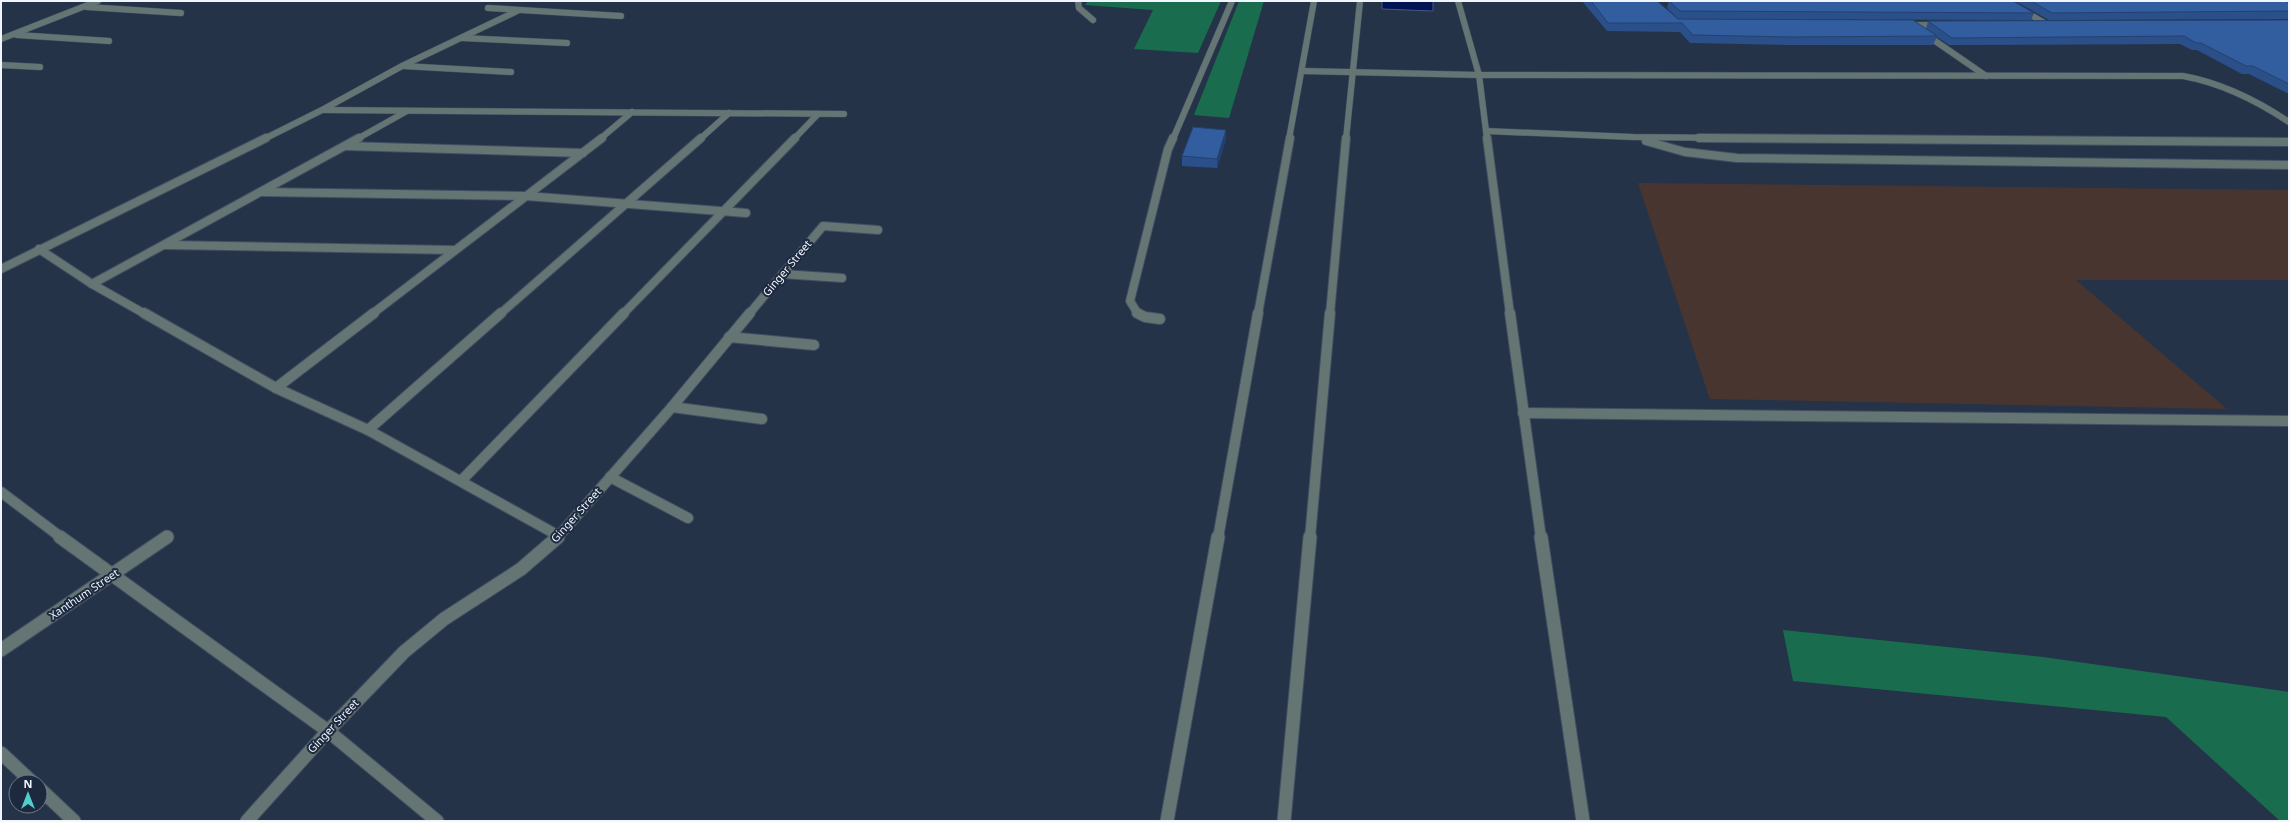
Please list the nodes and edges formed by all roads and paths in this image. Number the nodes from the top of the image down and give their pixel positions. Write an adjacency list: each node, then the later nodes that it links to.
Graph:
1 (98, 1): 8 (street)
2 (1078, 1): 13 (street)
3 (1232, 1): 59 (street)
4 (1314, 1): 28 (street)
5 (1360, 1): 29 (street)
6 (1458, 1): 31 (street)
7 (2007, 1): 18 (street)
8 (83, 7): 11 (street); 20 (street)
9 (488, 8): 10 (street)
10 (517, 11): 12 (street); 21 (street)
11 (181, 13)
12 (620, 16)
13 (1093, 20)
14 (1896, 24): 15 (street)
15 (1912, 24): 16 (street); 32 (street)
16 (1944, 25)
17 (2032, 25): 18 (street)
18 (2048, 25): 19 (street)
19 (2056, 25)
20 (13, 34): 22 (street); 23 (street)
21 (460, 38): 24 (street); 26 (street)
22 (1, 39)
23 (109, 41)
24 (567, 43)
25 (1, 65): 27 (street)
26 (402, 66): 30 (street); 33 (street)
27 (40, 67)
28 (1303, 71): 29 (street); 83 (street)
29 (1352, 71): 31 (street); 84 (street)
30 (511, 72)
31 (1479, 75): 32 (street); 40 (street)
32 (1986, 76): 39 (street)
33 (322, 110): 34 (street); 53 (street)
34 (409, 110): 35 (street); 43 (street)
35 (632, 112): 36 (street); 44 (street)
36 (729, 113): 37 (street); 48 (street)
37 (818, 114): 38 (street); 49 (street)
38 (844, 114)
39 (2289, 122)
40 (1486, 131): 41 (street); 64 (street)
41 (1633, 137): 42 (street); 45 (street)
42 (2289, 142)
43 (344, 146): 44 (street); 46 (street)
44 (583, 153): 47 (street)
45 (2289, 164)
46 (261, 192): 47 (street); 52 (street)
47 (526, 196): 48 (street); 54 (street)
48 (625, 202): 49 (street); 67 (street)
49 (722, 211): 50 (street); 69 (street)
50 (746, 213)
51 (878, 230): 56 (street, Ginger Street)
52 (166, 245): 54 (street); 58 (street)
53 (39, 249): 55 (street); 58 (street)
54 (454, 250): 62 (street)
55 (1, 269)
56 (782, 274): 57 (street); 60 (street, Ginger Street)
57 (842, 278)
58 (92, 284): 62 (street)
59 (1160, 319)
60 (729, 337): 61 (street); 63 (street, Ginger Street)
61 (814, 345)
62 (276, 388): 67 (street)
63 (672, 406): 65 (street); 68 (street, Ginger Street)
64 (1524, 413): 66 (street); 85 (street)
65 (762, 419)
66 (2289, 421)
67 (368, 430): 69 (street)
68 (610, 477): 71 (street); 72 (street, Ginger Street)
69 (461, 481): 72 (street)
70 (1, 492): 74 (street)
71 (688, 518)
72 (559, 536): 76 (street, Ginger Street)
73 (167, 537): 74 (street, Xanthum Street)
74 (112, 576): 75 (street, Xanthum Street); 76 (street)
75 (1, 650)
76 (328, 731): 81 (street, Ginger Street); 82 (street)
77 (1, 753): 78 (street)
78 (23, 774)
79 (48, 797): 80 (street)
80 (74, 821)
81 (247, 821)
82 (436, 821)
83 (1167, 821)
84 (1284, 821)
85 (1583, 821)

